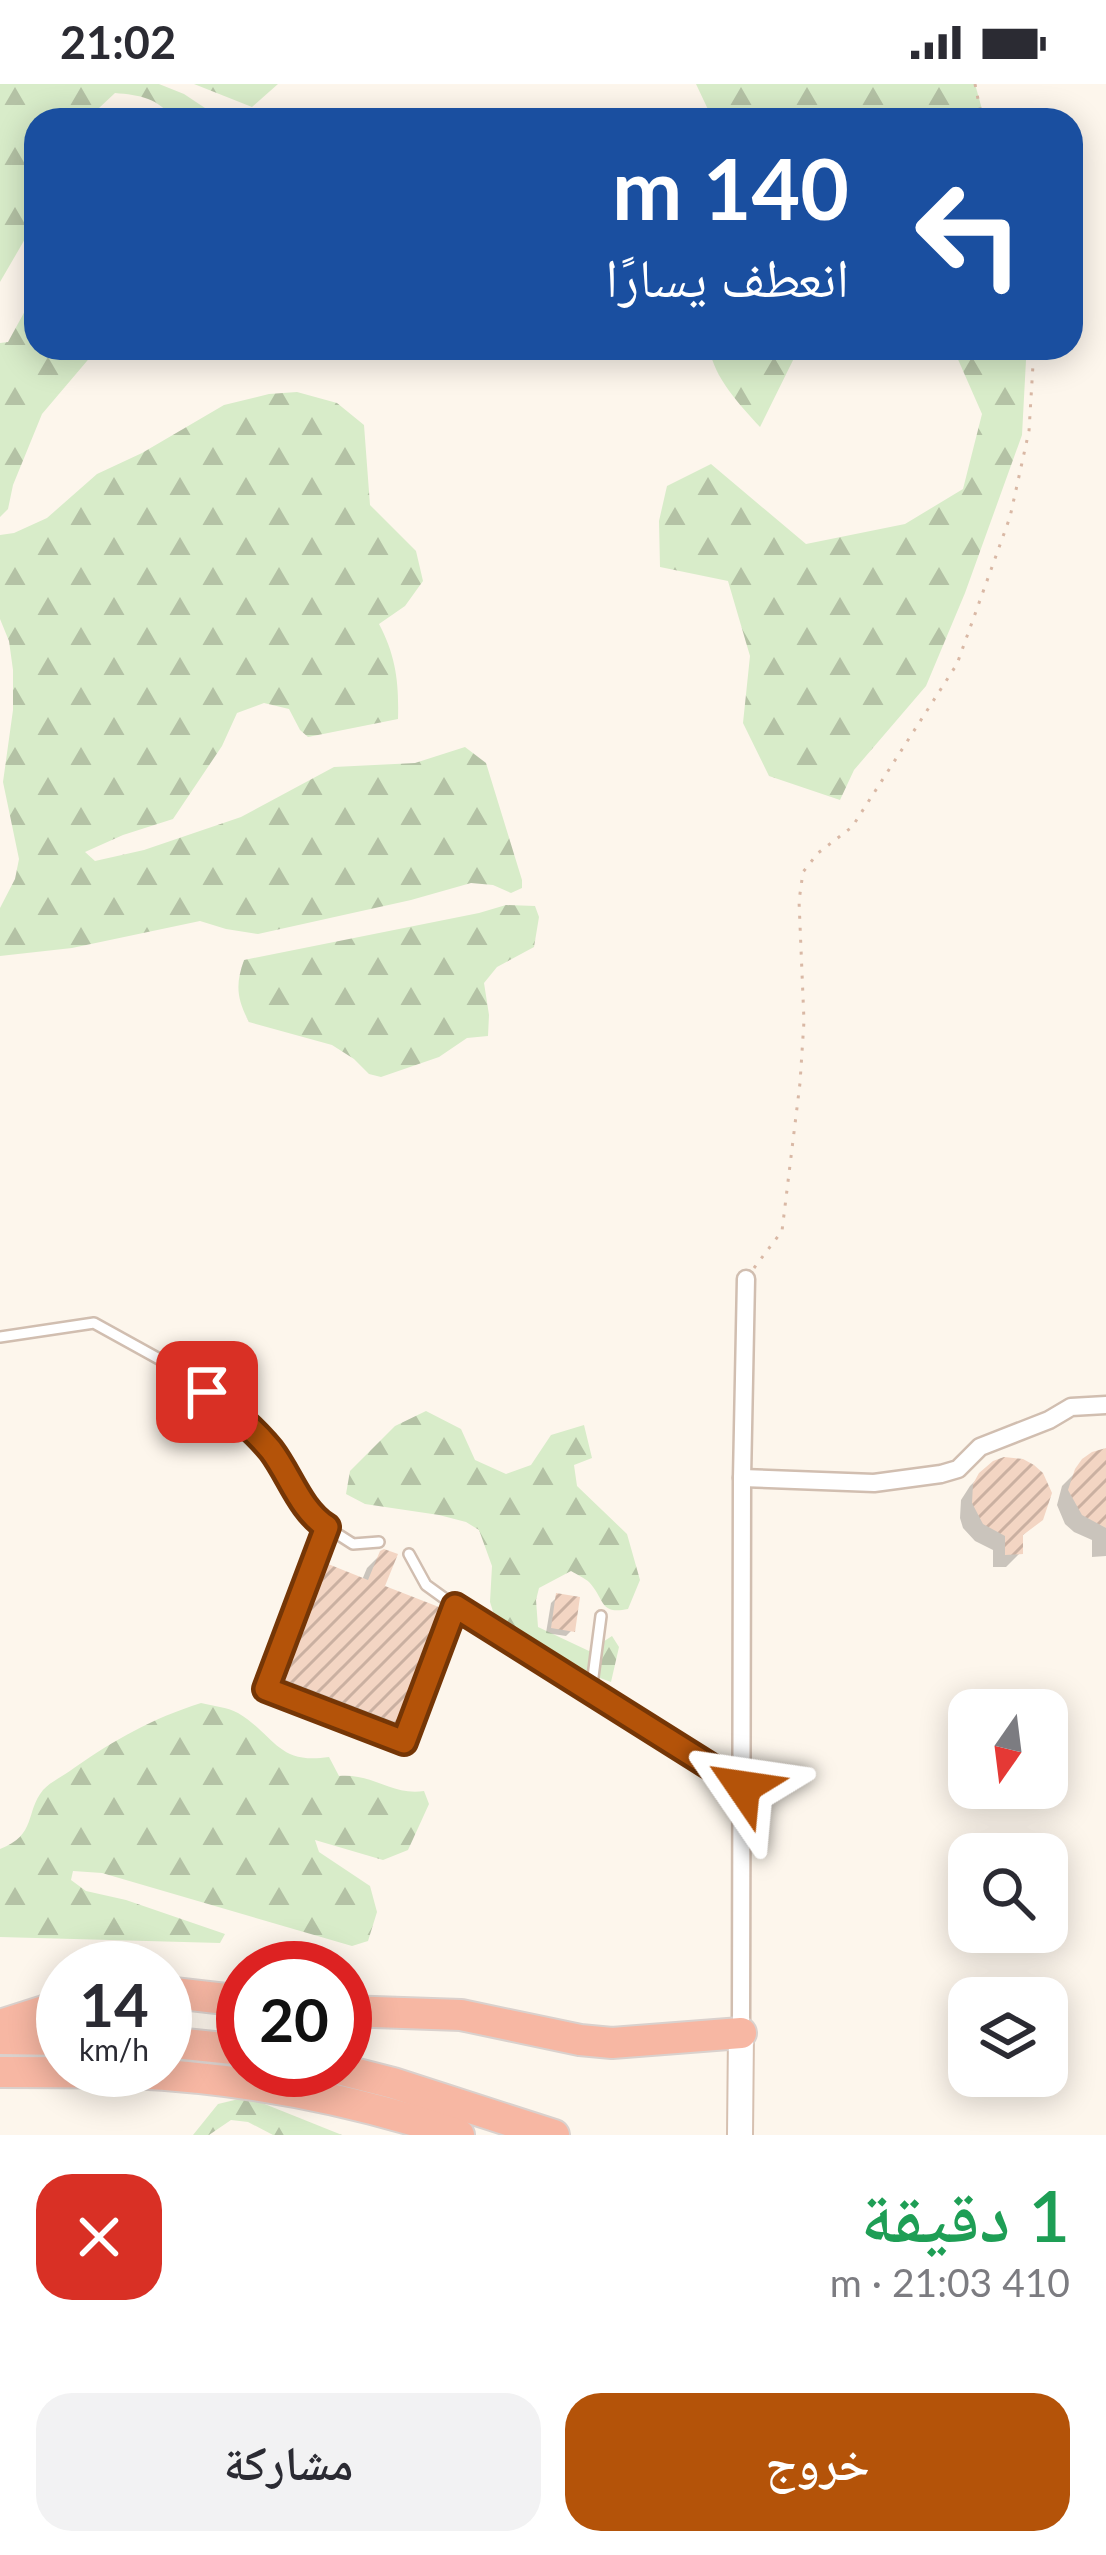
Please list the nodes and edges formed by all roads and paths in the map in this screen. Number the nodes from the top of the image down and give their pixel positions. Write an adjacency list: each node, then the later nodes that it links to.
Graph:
1 (1033, 360): 2 (path)
2 (746, 1279): 5 (street)
3 (0, 1336): 6 (lane)
4 (1106, 1405): 5 (street)
5 (742, 1478): 12 (street)
6 (327, 1527): 7 (lane); 9 (lane)
7 (379, 1542)
8 (410, 1554): 9 (lane)
9 (455, 1606): 11 (lane)
10 (602, 1616): 11 (lane)
11 (591, 1692): 12 (lane)
12 (743, 1787): 16 (street)
13 (372, 2012): 16 (highway)
14 (36, 2014): 15 (highway)
15 (0, 2025)
16 (741, 2033): 27 (street)
17 (0, 2039): 18 (highway)
18 (36, 2039)
19 (0, 2072): 21 (highway)
20 (372, 2078): 26 (highway)
21 (216, 2083)
22 (312, 2097): 24 (highway)
23 (317, 2097): 25 (highway)
24 (400, 2135)
25 (459, 2135)
26 (554, 2135)
27 (740, 2135)

